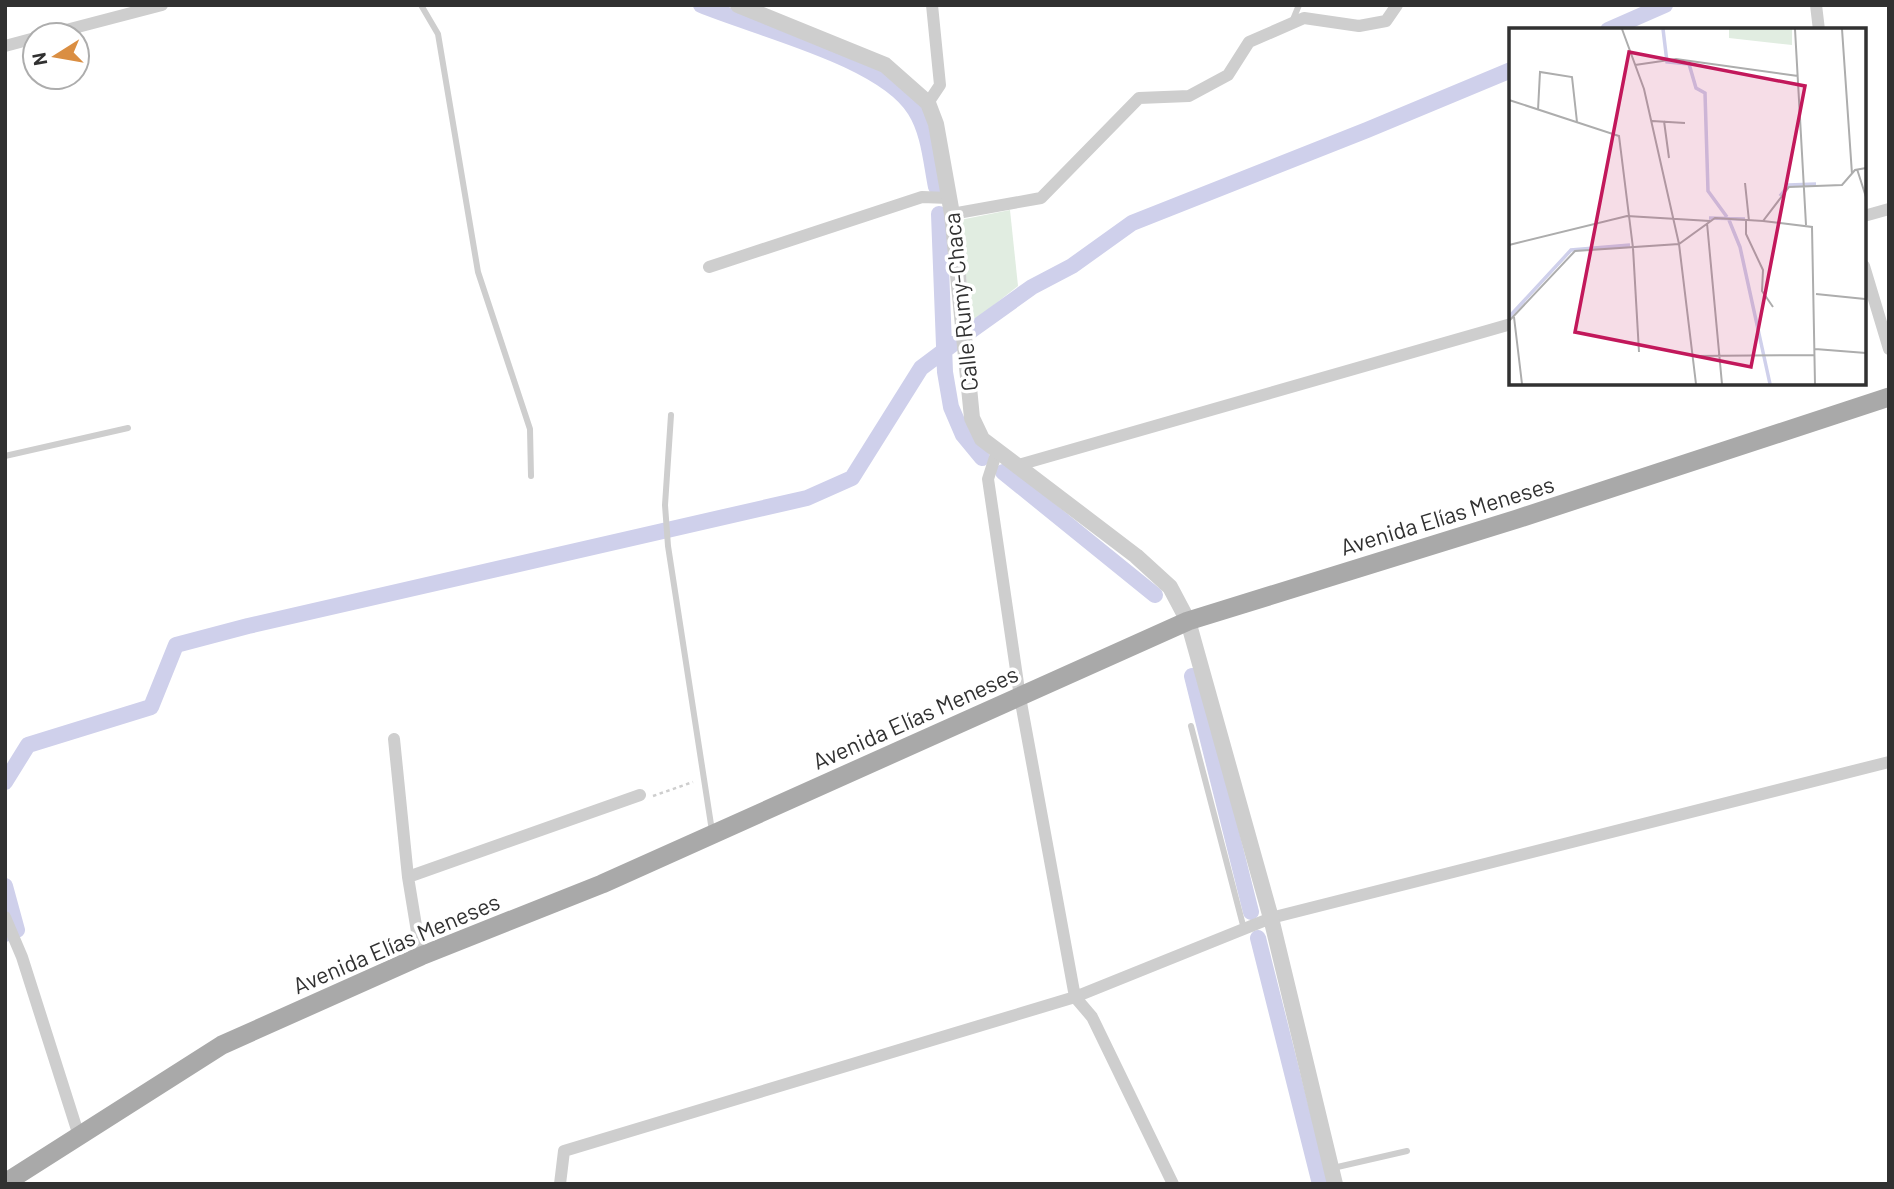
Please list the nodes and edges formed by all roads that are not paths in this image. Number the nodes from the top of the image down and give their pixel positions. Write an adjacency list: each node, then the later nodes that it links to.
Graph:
1 (162, 5): 9 (street)
2 (421, 5): 25 (lane)
3 (738, 5): 11 (street)
4 (932, 5): 11 (street)
5 (1299, 5): 8 (lane)
6 (1397, 5): 8 (street)
7 (1816, 5): 10 (street)
8 (1291, 23): 12 (street)
9 (91, 24)
10 (1819, 28)
11 (928, 103): 12 (street, Calle Rumy-Chaca)
12 (951, 206): 15 (street); 22 (street, Calle Rumy-Chaca)
13 (1889, 209): 14 (street)
14 (1866, 215)
15 (709, 267)
16 (1866, 274): 18 (street)
17 (1509, 325): 24 (street)
18 (1889, 349)
19 (1889, 397): 26 (main road, Avenida Elías Meneses)
20 (671, 415): 32 (lane)
21 (128, 428): 23 (lane)
22 (997, 451): 24 (street, Calle Rumy-Chaca); 27 (street)
23 (5, 456)
24 (1015, 466): 26 (street, Calle Rumy-Chaca)
25 (531, 476)
26 (1188, 621): 27 (main road, Avenida Elías Meneses); 35 (street, Calle Rumy-Chaca)
27 (1020, 697): 32 (main road, Avenida Elías Meneses); 38 (street)
28 (1191, 726): 36 (lane)
29 (394, 739): 33 (street)
30 (1889, 762): 35 (street)
31 (640, 796): 33 (street)
32 (712, 833): 37 (main road, Avenida Elías Meneses)
33 (408, 877): 37 (street)
34 (5, 917): 39 (street)
35 (1271, 918): 36 (street); 41 (street, Calle Rumy-Chaca)
36 (1244, 929): 38 (street)
37 (421, 956): 39 (main road, Avenida Elías Meneses)
38 (1075, 997): 43 (street); 44 (street)
39 (79, 1136): 42 (main road, Avenida Elías Meneses)
40 (1408, 1151): 41 (lane)
41 (1333, 1176)
42 (5, 1183)
43 (560, 1184)
44 (1173, 1184)

